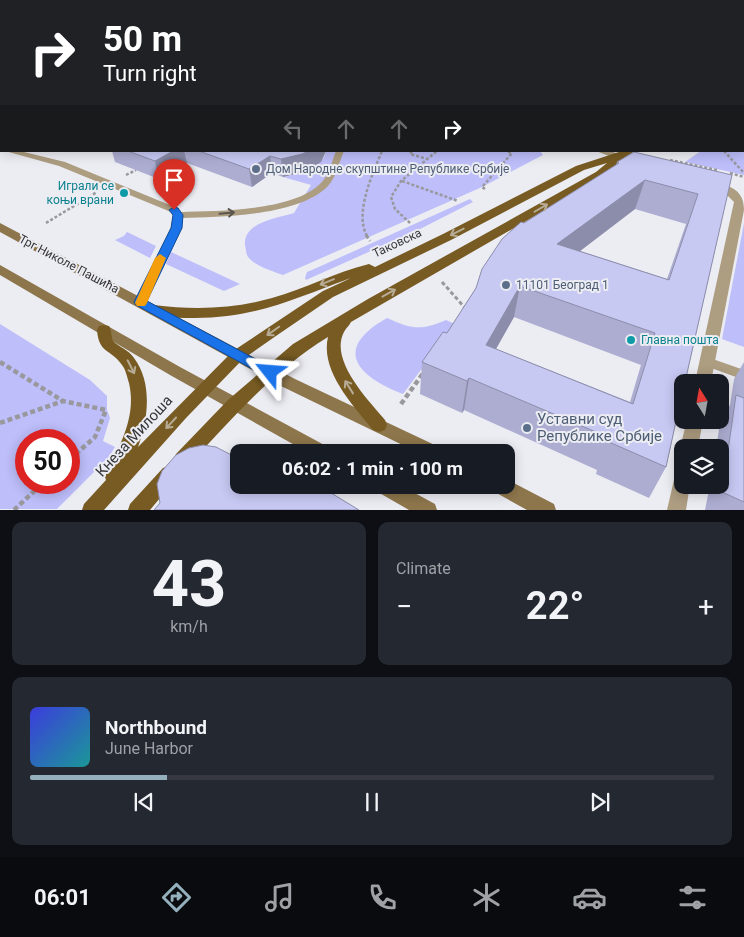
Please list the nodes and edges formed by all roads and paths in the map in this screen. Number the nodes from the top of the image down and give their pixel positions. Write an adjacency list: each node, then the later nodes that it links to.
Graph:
1 (13, 152): 13 (lane)
2 (45, 152): 13 (lane)
3 (340, 152): 21 (lane, one-way to 3)
4 (382, 152): 25 (path)
5 (411, 152): 11 (path)
6 (436, 152): 11 (path)
7 (509, 152): 18 (path)
8 (609, 152): 10 (street)
9 (725, 152): 15 (path)
10 (625, 154): 14 (street); 26 (main road, Таковска, one-way to 26); 31 (main road, one-way to 10)
11 (427, 159): 16 (path)
12 (670, 160): 15 (path)
13 (48, 162): 21 (lane)
14 (636, 164)
15 (744, 175)
16 (402, 181): 20 (path); 23 (path)
17 (699, 182): 36 (street)
18 (485, 189)
19 (94, 194): 22 (path)
20 (458, 201)
21 (178, 215): 29 (lane)
22 (46, 223)
23 (410, 223)
24 (0, 227): 29 (main road, Трг Николе Пашића)
25 (370, 240)
26 (390, 263): 30 (main road, one-way to 30); 34 (main road, Таковска, one-way to 34)
27 (0, 269): 33 (main road)
28 (440, 280): 32 (path)
29 (140, 302): 30 (main road, Трг Николе Пашића)
30 (154, 310): 34 (main road, Трг Николе Пашића)
31 (347, 317): 38 (main road); 48 (main road, one-way to 31)
32 (462, 318)
33 (104, 330): 41 (main road); 56 (main road, one-way to 56)
34 (238, 355): 38 (main road, Трг Николе Пашића); 41 (main road, Таковска)
35 (0, 362): 42 (path)
36 (707, 362): 39 (street); 40 (lane)
37 (429, 365): 44 (path)
38 (270, 372): 43 (main road); 48 (main road, Трг Николе Пашића)
39 (704, 374)
40 (744, 375)
41 (206, 389): 43 (main road); 56 (main road, Кнеза Милоша, one-way to 56)
42 (64, 401): 46 (path); 51 (path)
43 (234, 404): 49 (main road); 58 (main road)
44 (400, 404)
45 (729, 418): 47 (lane)
46 (0, 423)
47 (744, 424)
48 (379, 425): 50 (main road, Трг Николе Пашића)
49 (307, 444)
50 (418, 444)
51 (80, 450)
52 (515, 493): 60 (main road)
53 (31, 494): 57 (path)
54 (399, 494): 59 (main road)
55 (679, 494): 61 (street)
56 (96, 504)
57 (14, 510)
58 (137, 510)
59 (428, 510)
60 (547, 510)
61 (676, 510)

